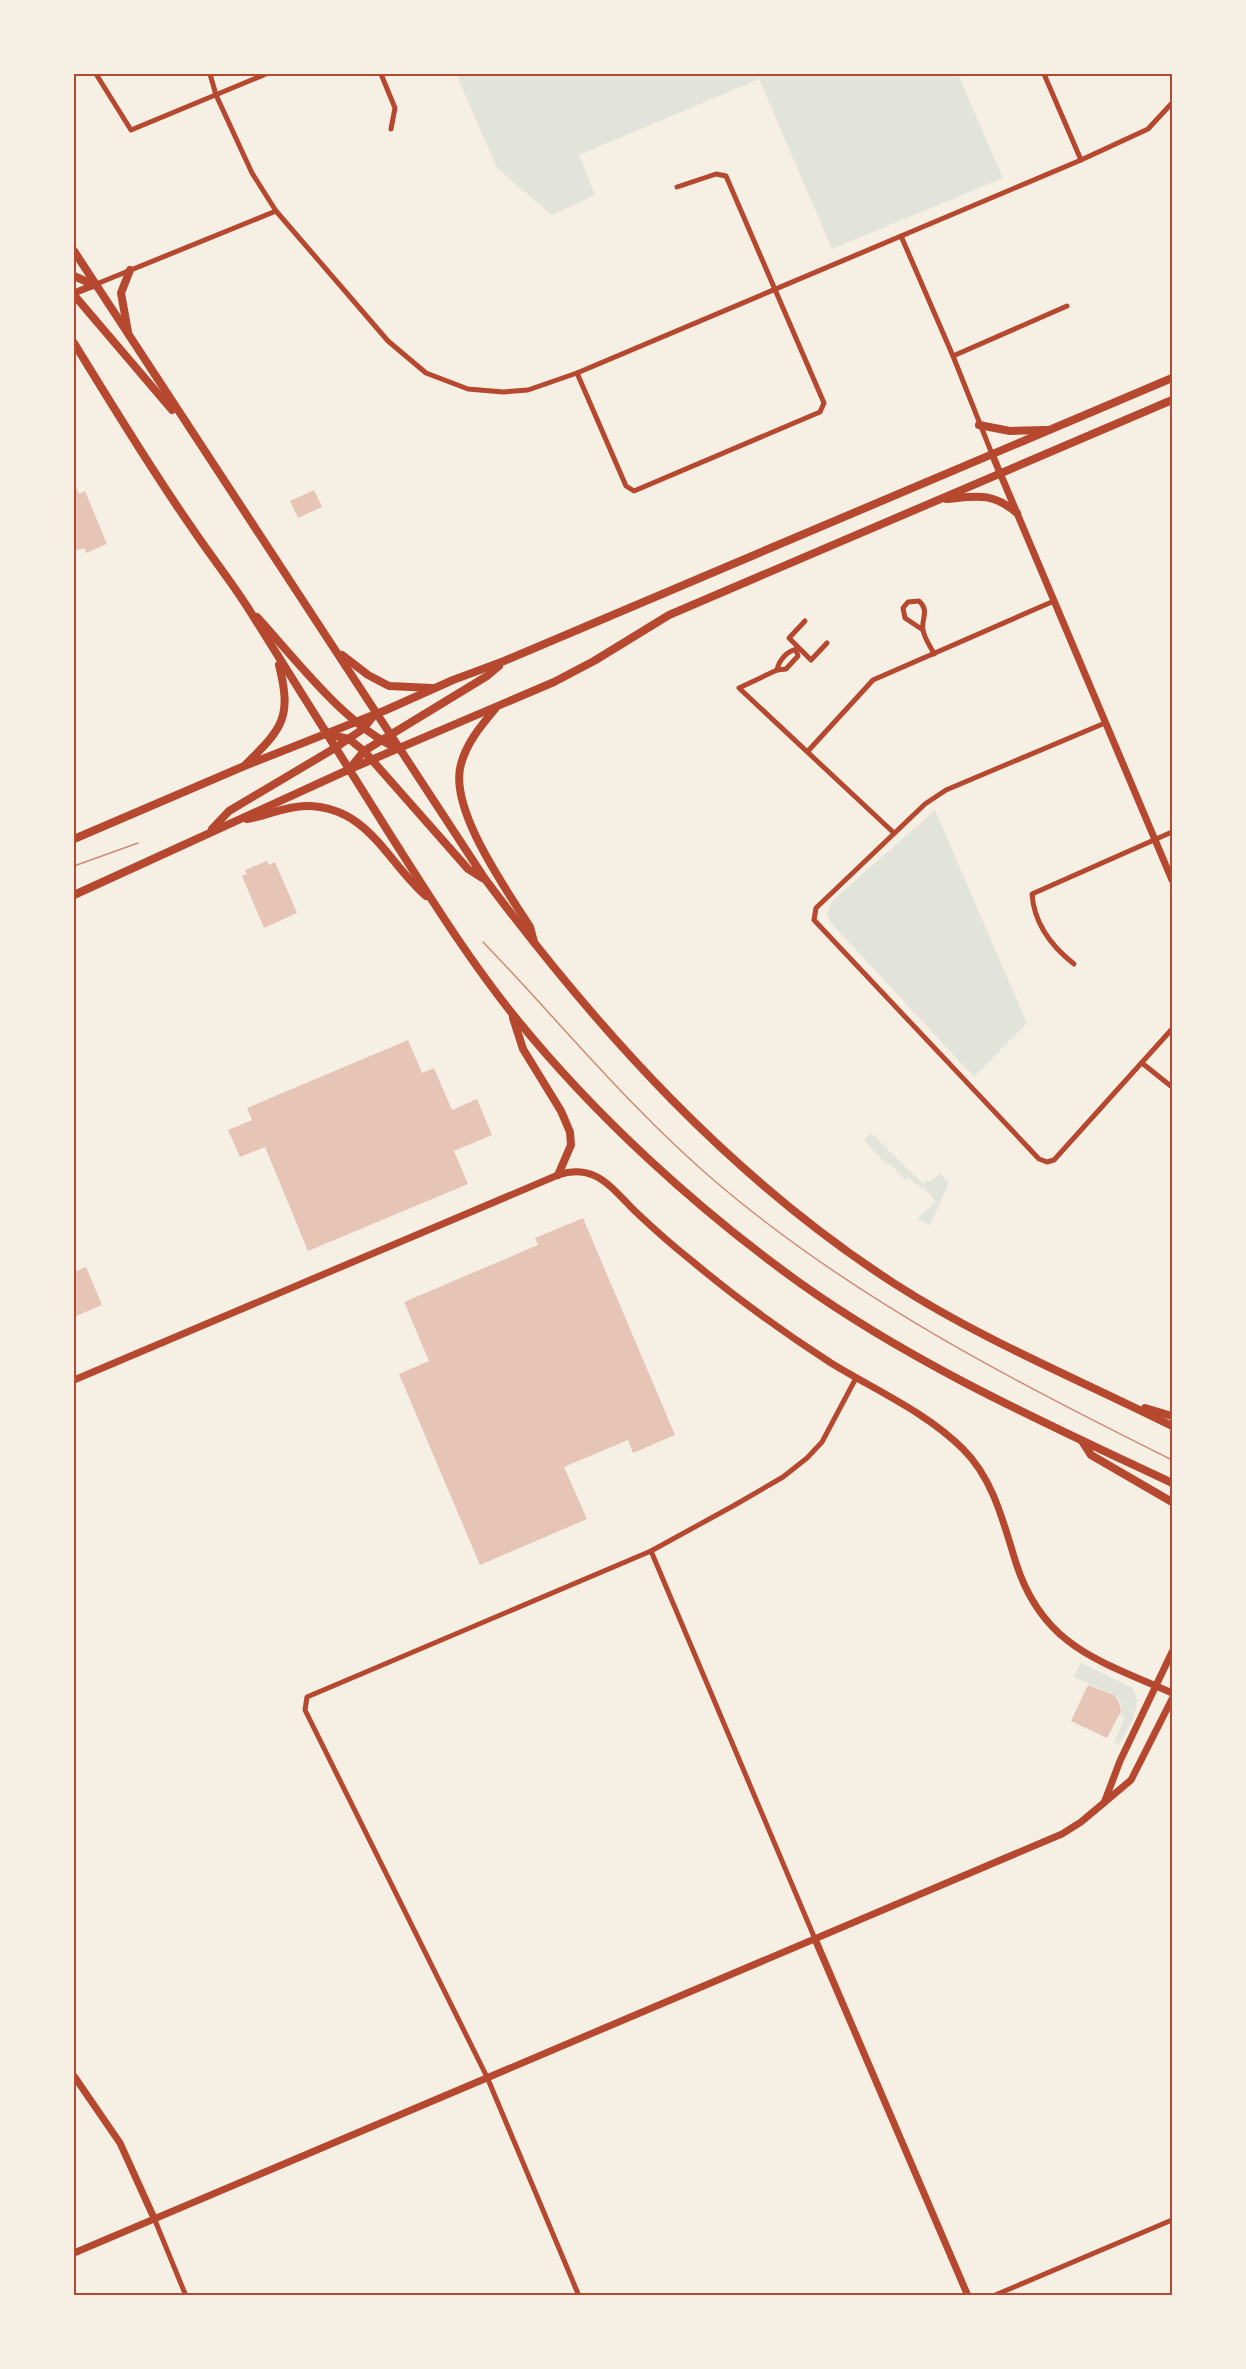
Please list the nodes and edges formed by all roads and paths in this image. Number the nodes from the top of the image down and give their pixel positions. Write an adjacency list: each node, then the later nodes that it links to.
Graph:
1 (96, 74): 6 (street)
2 (210, 74): 6 (street)
3 (266, 74): 6 (street)
4 (381, 74): 8 (street)
5 (1044, 74): 9 (street)
6 (216, 95): 11 (street)
7 (1173, 103): 9 (street)
8 (391, 129)
9 (1081, 160): 12 (street)
10 (677, 187): 17 (street)
11 (276, 211): 14 (street); 23 (street)
12 (901, 236): 17 (street); 22 (street)
13 (74, 251): 16 (main road)
14 (130, 270): 16 (street); 20 (main road)
15 (74, 276): 16 (main road)
16 (94, 285): 18 (street); 20 (main road)
17 (774, 289): 23 (street); 23 (street)
18 (74, 294): 28 (main road)
19 (1066, 306): 22 (street)
20 (129, 336): 28 (main road)
21 (74, 343): 34 (main road)
22 (953, 356): 26 (street)
23 (577, 373)
24 (1173, 378): 27 (main road)
25 (1173, 400): 30 (main road)
26 (979, 425): 27 (main road); 29 (street)
27 (1051, 430): 29 (main road)
28 (194, 437): 39 (main road)
29 (992, 454): 30 (street); 42 (main road)
30 (1000, 473): 31 (main road); 32 (street)
31 (937, 500): 32 (main road); 45 (main road)
32 (1017, 513): 33 (street)
33 (1054, 601): 40 (street); 48 (street)
34 (246, 605): 41 (main road); 47 (main road)
35 (805, 621): 38 (street)
36 (923, 630): 36 (street); 40 (street)
37 (827, 644): 38 (street)
38 (797, 649): 43 (street); 43 (street)
39 (336, 651): 44 (main road); 46 (main road)
40 (934, 654): 57 (street)
41 (278, 658): 50 (main road); 59 (main road)
42 (504, 661): 44 (main road); 51 (main road)
43 (777, 670): 57 (street)
44 (433, 688): 46 (main road)
45 (496, 708): 55 (main road); 71 (main road)
46 (376, 713): 47 (main road); 49 (main road); 51 (main road)
47 (355, 722): 49 (main road); 50 (main road)
48 (1105, 723): 64 (street); 66 (street)
49 (363, 729): 52 (main road); 53 (main road)
50 (325, 734): 52 (main road); 54 (main road); 59 (main road)
51 (389, 735): 53 (main road); 55 (main road)
52 (349, 739): 54 (main road); 56 (main road)
53 (380, 741): 55 (main road); 56 (main road)
54 (335, 748): 60 (main road); 63 (main road)
55 (398, 749): 58 (main road); 67 (main road)
56 (364, 751): 58 (main road); 60 (main road)
57 (808, 751): 64 (street)
58 (372, 759): 60 (main road); 67 (main road)
59 (242, 767): 65 (main road)
60 (350, 769): 61 (main road); 70 (main road)
61 (234, 822): 63 (main road); 70 (main road)
62 (1173, 832): 66 (street)
63 (209, 833): 69 (main road)
64 (894, 833): 75 (street)
65 (74, 839)
66 (1155, 839): 68 (street); 72 (street)
67 (485, 879): 71 (main road)
68 (1173, 880)
69 (74, 895)
70 (434, 903): 73 (main road)
71 (535, 946): 80 (main road)
72 (1074, 964)
73 (512, 1014): 77 (main road); 83 (main road)
74 (1173, 1029): 75 (street)
75 (1142, 1063): 76 (street)
76 (1173, 1087)
77 (558, 1175): 78 (street); 79 (street)
78 (856, 1378): 86 (street); 88 (street)
79 (74, 1380)
80 (1123, 1401): 81 (main road); 82 (main road)
81 (1173, 1416)
82 (1173, 1426)
83 (1081, 1440): 84 (main road); 85 (main road)
84 (1173, 1483)
85 (1173, 1502)
86 (651, 1551): 92 (street); 94 (street)
87 (1173, 1652): 88 (street)
88 (1155, 1685): 89 (street); 91 (street)
89 (1173, 1693)
90 (1173, 1699): 91 (street)
91 (1104, 1803): 92 (street)
92 (815, 1939): 94 (street); 100 (street)
93 (74, 2076): 95 (street)
94 (487, 2077): 95 (street); 99 (street)
95 (154, 2218): 97 (street); 98 (street)
96 (1173, 2220): 101 (street)
97 (74, 2253)
98 (186, 2295)
99 (579, 2295)
100 (968, 2295)
101 (993, 2295)

